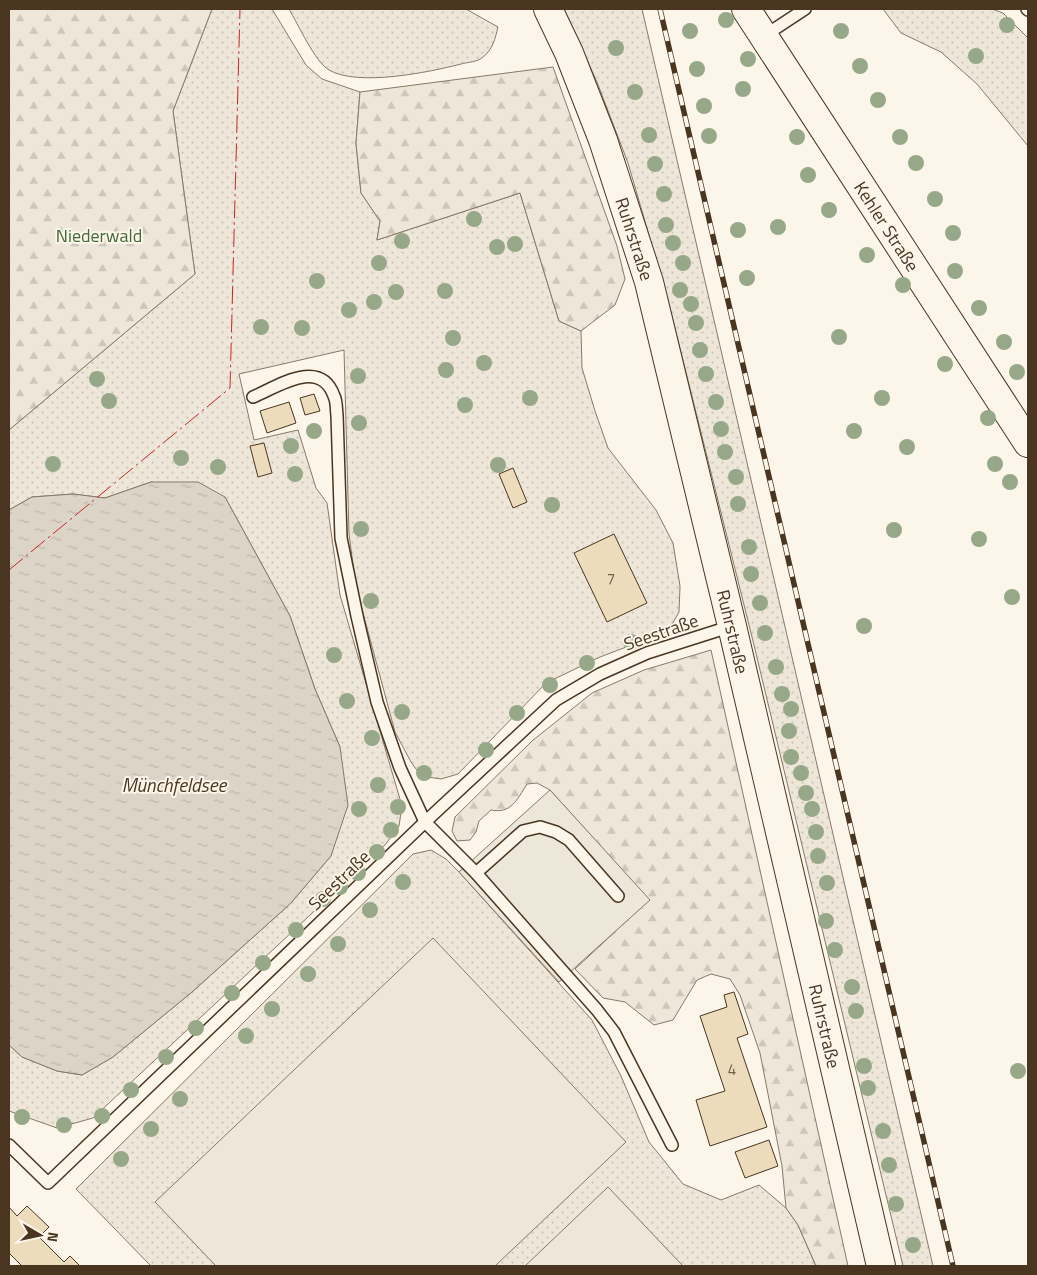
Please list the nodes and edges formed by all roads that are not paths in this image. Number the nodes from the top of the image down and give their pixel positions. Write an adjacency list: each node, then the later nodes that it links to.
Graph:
1 (548, 9): 7 (street, Ruhrstraße)
2 (746, 9): 4 (street, Kehler Straße)
3 (804, 9): 4 (lane)
4 (764, 36): 6 (street, Kehler Straße)
5 (253, 397): 8 (lane)
6 (1028, 443)
7 (732, 626): 8 (lane, Seestraße); 13 (street, Ruhrstraße)
8 (425, 822): 9 (lane); 12 (lane, Seestraße)
9 (476, 873): 10 (lane); 11 (lane)
10 (618, 896)
11 (672, 1145)
12 (9, 1146)
13 (881, 1266)

